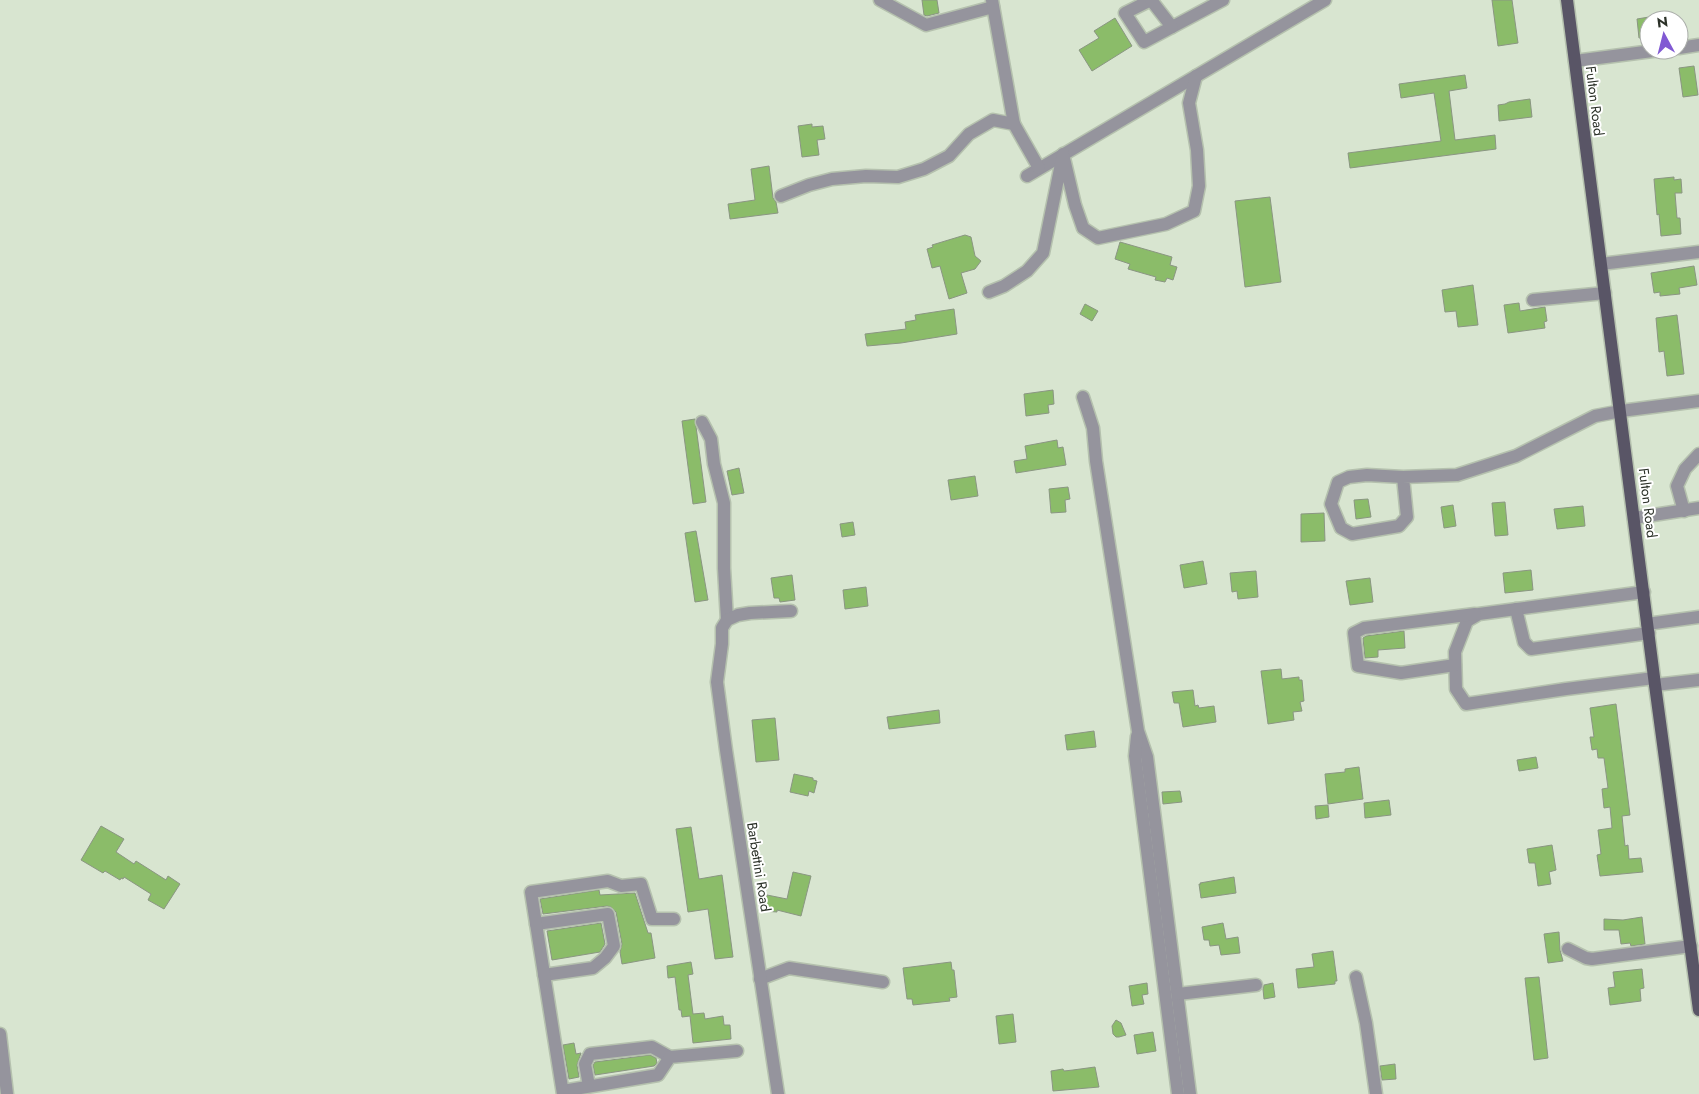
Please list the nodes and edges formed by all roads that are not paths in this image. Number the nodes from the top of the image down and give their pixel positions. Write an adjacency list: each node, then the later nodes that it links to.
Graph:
1 (880, 0): 6 (street)
2 (1151, 0): 7 (street); 7 (street)
3 (1223, 0): 7 (street)
4 (1325, 0): 10 (street)
5 (1567, 0): 9 (main road, Fulton Road)
6 (992, 3): 11 (street)
7 (1172, 27)
8 (1639, 53): 9 (street)
9 (1575, 61): 17 (main road, Fulton Road)
10 (1196, 76): 12 (street); 12 (street)
11 (1014, 124): 13 (street); 15 (street)
12 (1063, 154): 13 (street); 18 (street)
13 (1039, 168): 14 (street)
14 (1027, 176)
15 (781, 196)
16 (1699, 252): 17 (street)
17 (1602, 264): 19 (main road, Fulton Road)
18 (989, 292)
19 (1605, 293): 20 (street); 23 (main road, Fulton Road)
20 (1533, 300)
21 (1083, 397): 40 (street)
22 (1699, 401): 23 (street)
23 (1620, 411): 26 (street); 29 (main road, Fulton Road)
24 (702, 422): 35 (street, Barbettini Road)
25 (1699, 454): 28 (street)
26 (1403, 477): 26 (street)
27 (1699, 508): 28 (street)
28 (1684, 510): 29 (street)
29 (1634, 518): 30 (main road, Fulton Road)
30 (1644, 592): 31 (street); 36 (main road, Fulton Road)
31 (1516, 609): 33 (street); 36 (street)
32 (791, 611): 35 (street)
33 (1479, 614): 37 (street); 37 (street)
34 (1699, 617): 36 (street)
35 (727, 620): 48 (street, Barbettini Road)
36 (1648, 629): 39 (main road, Fulton Road)
37 (1455, 665): 39 (street)
38 (1699, 680): 39 (street)
39 (1655, 682): 43 (main road, Fulton Road)
40 (1138, 731): 51 (street); 60 (street)
41 (674, 919): 42 (street)
42 (536, 924): 46 (street); 46 (street)
43 (1694, 930): 44 (main road, Fulton Road)
44 (1691, 946): 45 (street); 52 (main road, Fulton Road)
45 (1568, 950)
46 (544, 975): 57 (street)
47 (1356, 977): 62 (street)
48 (760, 979): 49 (street); 59 (street, Barbettini Road)
49 (883, 982)
50 (1256, 985): 51 (street)
51 (1178, 994): 61 (street)
52 (1699, 1010)
53 (0, 1034): 58 (street)
54 (737, 1051): 55 (street)
55 (670, 1057): 56 (street); 56 (street)
56 (588, 1086): 57 (street)
57 (563, 1092)
58 (7, 1094)
59 (778, 1094)
60 (1178, 1094)
61 (1190, 1094)
62 (1376, 1094)

